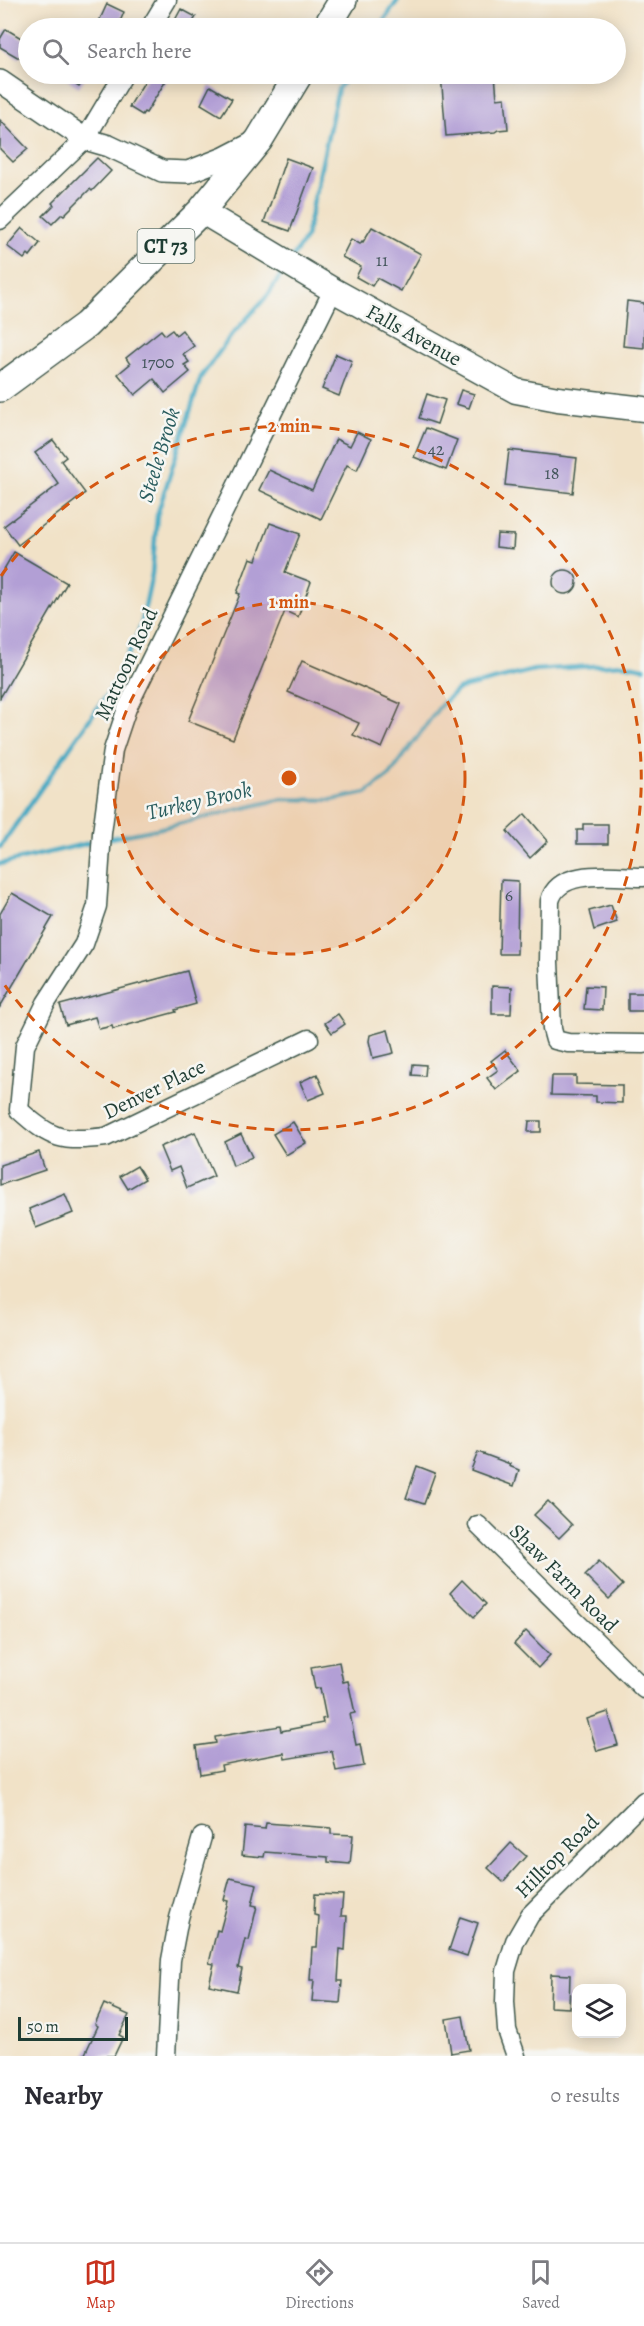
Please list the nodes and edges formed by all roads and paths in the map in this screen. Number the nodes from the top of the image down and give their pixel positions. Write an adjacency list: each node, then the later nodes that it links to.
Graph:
1 (167, 0): 3 (street)
2 (344, 0): 4 (main road)
3 (156, 18)
4 (332, 18)
5 (0, 81): 8 (street)
6 (118, 84): 8 (street)
7 (293, 84): 9 (main road, CT 73)
8 (85, 139): 9 (street); 11 (street)
9 (259, 140): 10 (main road, CT 73)
10 (201, 211): 12 (main road, Falls Avenue); 13 (main road, CT 73)
11 (0, 220)
12 (325, 285): 14 (main road, Falls Avenue); 18 (street, Mattoon Road)
13 (0, 388)
14 (644, 409)
15 (644, 877): 17 (street)
16 (309, 1039): 18 (street, Denver Place)
17 (644, 1044)
18 (19, 1110)
19 (478, 1526): 20 (street, Shaw Farm Road)
20 (644, 1689)
21 (644, 1801): 24 (street, Hilltop Road)
22 (202, 1836): 23 (street)
23 (166, 2056)
24 (516, 2056)

